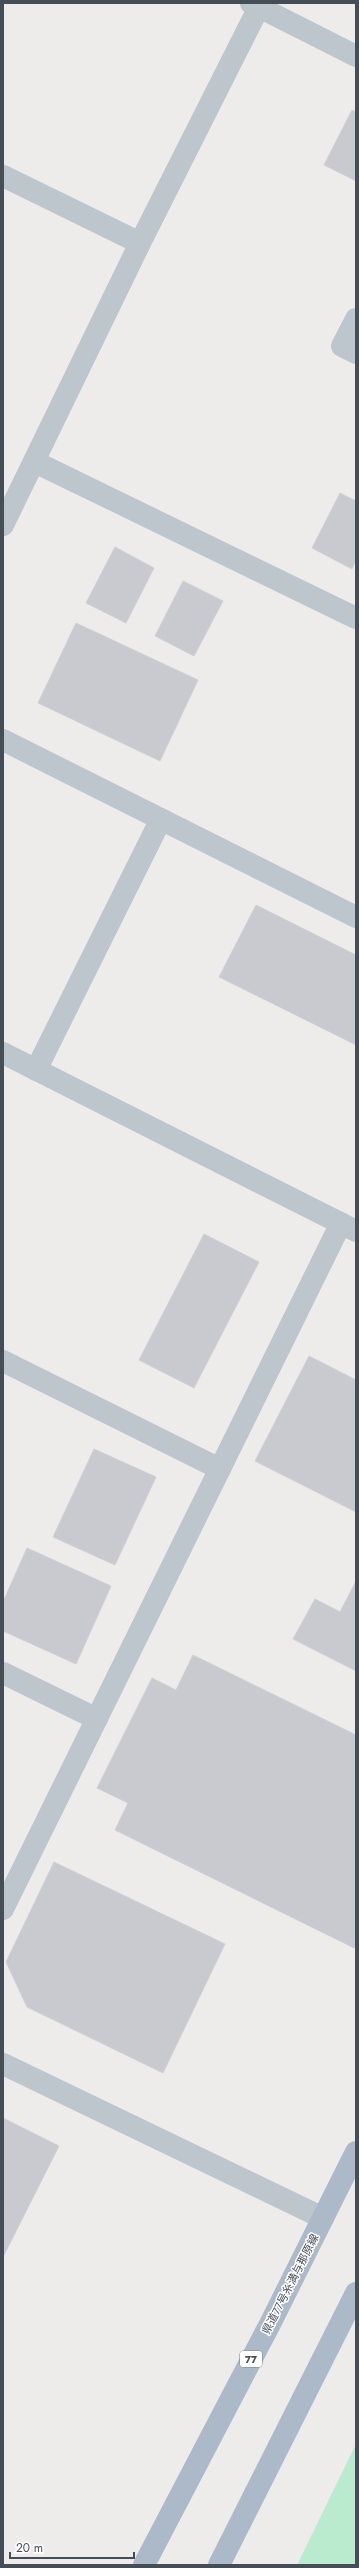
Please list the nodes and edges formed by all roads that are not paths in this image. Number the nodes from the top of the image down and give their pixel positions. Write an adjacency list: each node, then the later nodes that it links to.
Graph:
1 (257, 4): 2 (street); 4 (street)
2 (356, 56)
3 (3, 176): 4 (street)
4 (140, 243): 7 (street)
5 (356, 319): 6 (street)
6 (356, 353)
7 (35, 462): 8 (street); 9 (street)
8 (3, 525)
9 (356, 618)
10 (3, 740): 11 (street)
11 (161, 819): 12 (street); 14 (street)
12 (356, 917)
13 (3, 1053): 14 (street)
14 (36, 1070): 15 (street)
15 (349, 1227): 17 (street)
16 (3, 1361): 17 (street)
17 (220, 1468): 19 (street)
18 (3, 1673): 19 (street)
19 (97, 1719): 20 (street)
20 (3, 1909)
21 (3, 2064): 23 (street)
22 (356, 2152): 23 (main road, 県道77号糸満与那原線 / 77)
23 (323, 2218): 25 (main road, 県道77号糸満与那原線 / 77)
24 (356, 2293): 26 (main road)
25 (144, 2565)
26 (219, 2565)

